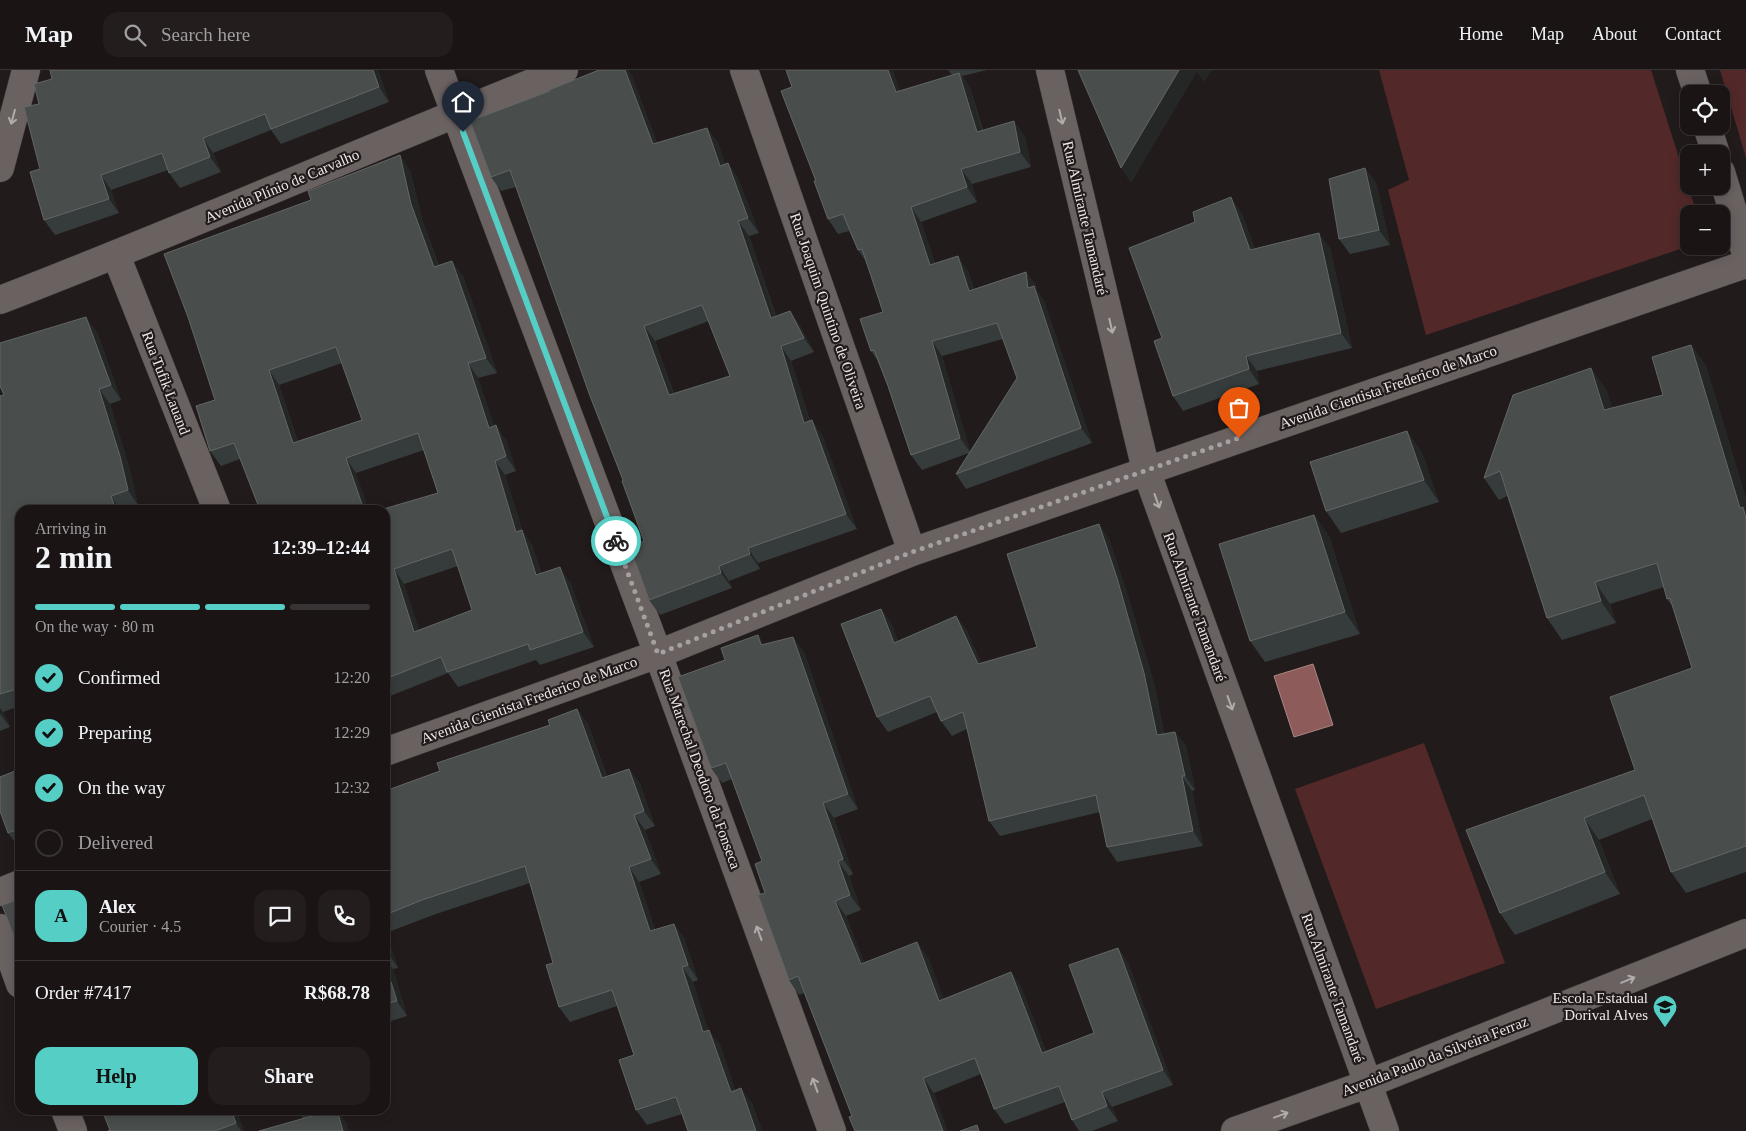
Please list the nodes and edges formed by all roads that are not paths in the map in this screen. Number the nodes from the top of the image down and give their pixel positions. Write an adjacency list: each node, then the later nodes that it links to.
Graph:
1 (26, 70): 9 (street, one-way to 9)
2 (439, 70): 8 (street, Rua Marechal Deodoro da Fonseca)
3 (564, 70): 8 (street, Avenida Plínio de Carvalho)
4 (744, 70): 17 (street, Rua Joaquim Quintino de Oliveira)
5 (1050, 70): 15 (street, Rua Almirante Tamandaré, one-way to 15)
6 (1690, 70): 7 (street)
7 (1695, 85)
8 (456, 113): 12 (street, Avenida Plínio de Carvalho); 18 (street, Rua Marechal Deodoro da Fonseca)
9 (0, 168)
10 (1728, 195): 11 (street)
11 (1746, 254)
12 (116, 255): 14 (street, Avenida Plínio de Carvalho); 16 (street, Rua Tufik Lauand)
13 (1746, 264): 15 (street, Avenida Cientista Frederico de Marco)
14 (0, 300)
15 (1146, 470): 17 (street, Avenida Cientista Frederico de Marco); 25 (street, Rua Almirante Tamandaré, one-way to 25)
16 (214, 505)
17 (912, 552): 18 (street, Avenida Cientista Frederico de Marco)
18 (658, 654): 19 (street, Avenida Cientista Frederico de Marco); 28 (street, Rua Marechal Deodoro da Fonseca, one-way to 18)
19 (390, 750)
20 (15, 886): 21 (street)
21 (0, 892)
22 (0, 928): 24 (street)
23 (1746, 933): 25 (street, Avenida Paulo da Silveira Ferraz, one-way to 23)
24 (15, 970)
25 (1367, 1084): 29 (street, Avenida Paulo da Silveira Ferraz, one-way to 25); 30 (street, Rua Almirante Tamandaré)
26 (67, 1115): 27 (street)
27 (73, 1131)
28 (832, 1131)
29 (1235, 1131)
30 (1385, 1131)

